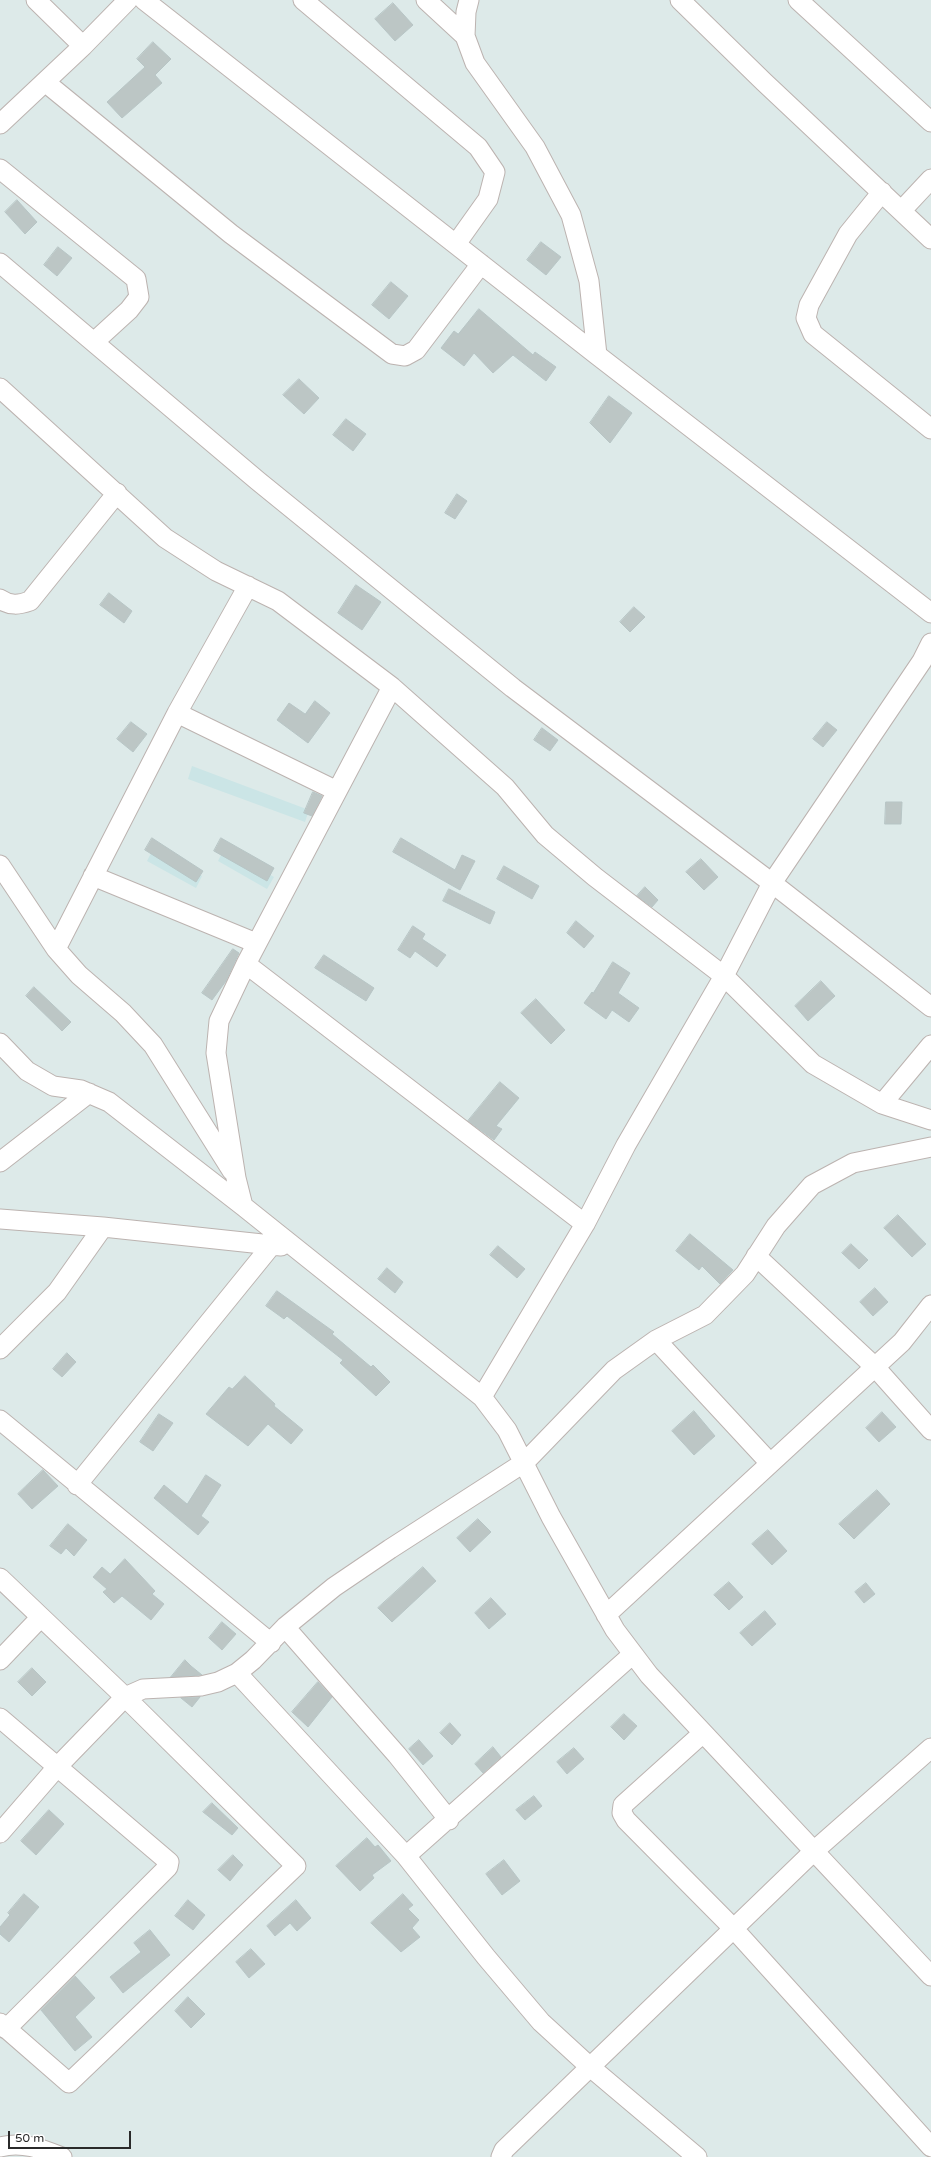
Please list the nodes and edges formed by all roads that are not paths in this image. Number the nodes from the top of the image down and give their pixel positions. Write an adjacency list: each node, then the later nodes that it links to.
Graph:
1 (36, 0): 10 (street)
2 (128, 0): 10 (street)
3 (144, 0): 19 (street)
4 (303, 0): 19 (street)
5 (426, 0): 9 (street)
6 (469, 0): 9 (street)
7 (680, 0): 16 (street)
8 (798, 0): 12 (street)
9 (465, 36): 23 (street)
10 (83, 46): 11 (street)
11 (45, 82): 13 (street); 21 (street)
12 (931, 122)
13 (0, 124)
14 (0, 169): 22 (street)
15 (931, 179): 17 (street)
16 (882, 192): 17 (street); 25 (street)
17 (902, 210): 18 (street)
18 (931, 238)
19 (456, 244): 21 (street)
20 (0, 263): 22 (street)
21 (481, 264): 23 (street)
22 (94, 342): 37 (street)
23 (596, 355): 29 (street)
24 (0, 388): 26 (street)
25 (931, 429)
26 (117, 493): 27 (street); 28 (street)
27 (248, 586): 32 (street); 33 (street)
28 (0, 598)
29 (931, 613)
30 (931, 643): 31 (street)
31 (926, 664): 37 (street)
32 (392, 687): 34 (street); 41 (street)
33 (177, 713): 34 (street); 36 (street)
34 (337, 791): 38 (street)
35 (0, 865): 39 (street)
36 (93, 876): 38 (street); 39 (street)
37 (772, 883): 41 (street); 42 (street)
38 (256, 943): 40 (street)
39 (56, 949): 50 (street)
40 (246, 964): 50 (street); 53 (street)
41 (724, 976): 46 (street); 53 (street)
42 (931, 1007)
43 (0, 1043): 45 (street)
44 (931, 1045): 46 (street)
45 (90, 1093): 49 (street); 51 (street)
46 (882, 1104): 47 (street)
47 (931, 1120)
48 (931, 1147): 57 (street)
49 (0, 1162)
50 (236, 1178): 51 (street)
51 (243, 1206): 56 (street)
52 (0, 1219): 54 (street)
53 (585, 1224): 62 (street)
54 (103, 1227): 55 (street); 60 (street)
55 (271, 1246): 56 (street); 67 (street)
56 (293, 1246): 62 (street)
57 (756, 1256): 59 (street); 61 (street)
58 (931, 1305): 61 (street)
59 (656, 1340): 65 (street); 66 (street)
60 (0, 1349)
61 (875, 1367): 64 (street); 66 (street)
62 (482, 1397): 65 (street)
63 (0, 1420): 67 (street)
64 (931, 1430)
65 (525, 1462): 69 (street); 71 (street)
66 (770, 1463): 69 (street)
67 (77, 1485): 72 (street)
68 (0, 1578): 70 (street)
69 (606, 1615): 73 (street)
70 (41, 1617): 74 (street); 76 (street)
71 (285, 1627): 72 (street); 81 (street)
72 (271, 1643): 75 (street)
73 (633, 1654): 78 (street); 81 (street)
74 (0, 1660)
75 (237, 1673): 76 (street); 84 (street)
76 (125, 1697): 80 (street); 87 (street)
77 (0, 1718): 80 (street)
78 (703, 1733): 83 (street); 85 (street)
79 (931, 1748): 83 (street)
80 (58, 1766): 82 (street); 87 (street)
81 (449, 1820): 84 (street)
82 (0, 1833)
83 (814, 1851): 85 (street); 86 (street)
84 (406, 1856): 88 (street)
85 (733, 1928): 88 (street); 90 (street)
86 (931, 1976)
87 (3, 2026)
88 (590, 2066): 92 (street); 93 (street)
89 (0, 2147): 91 (street)
90 (931, 2147)
91 (62, 2157)
92 (501, 2157)
93 (697, 2157)

